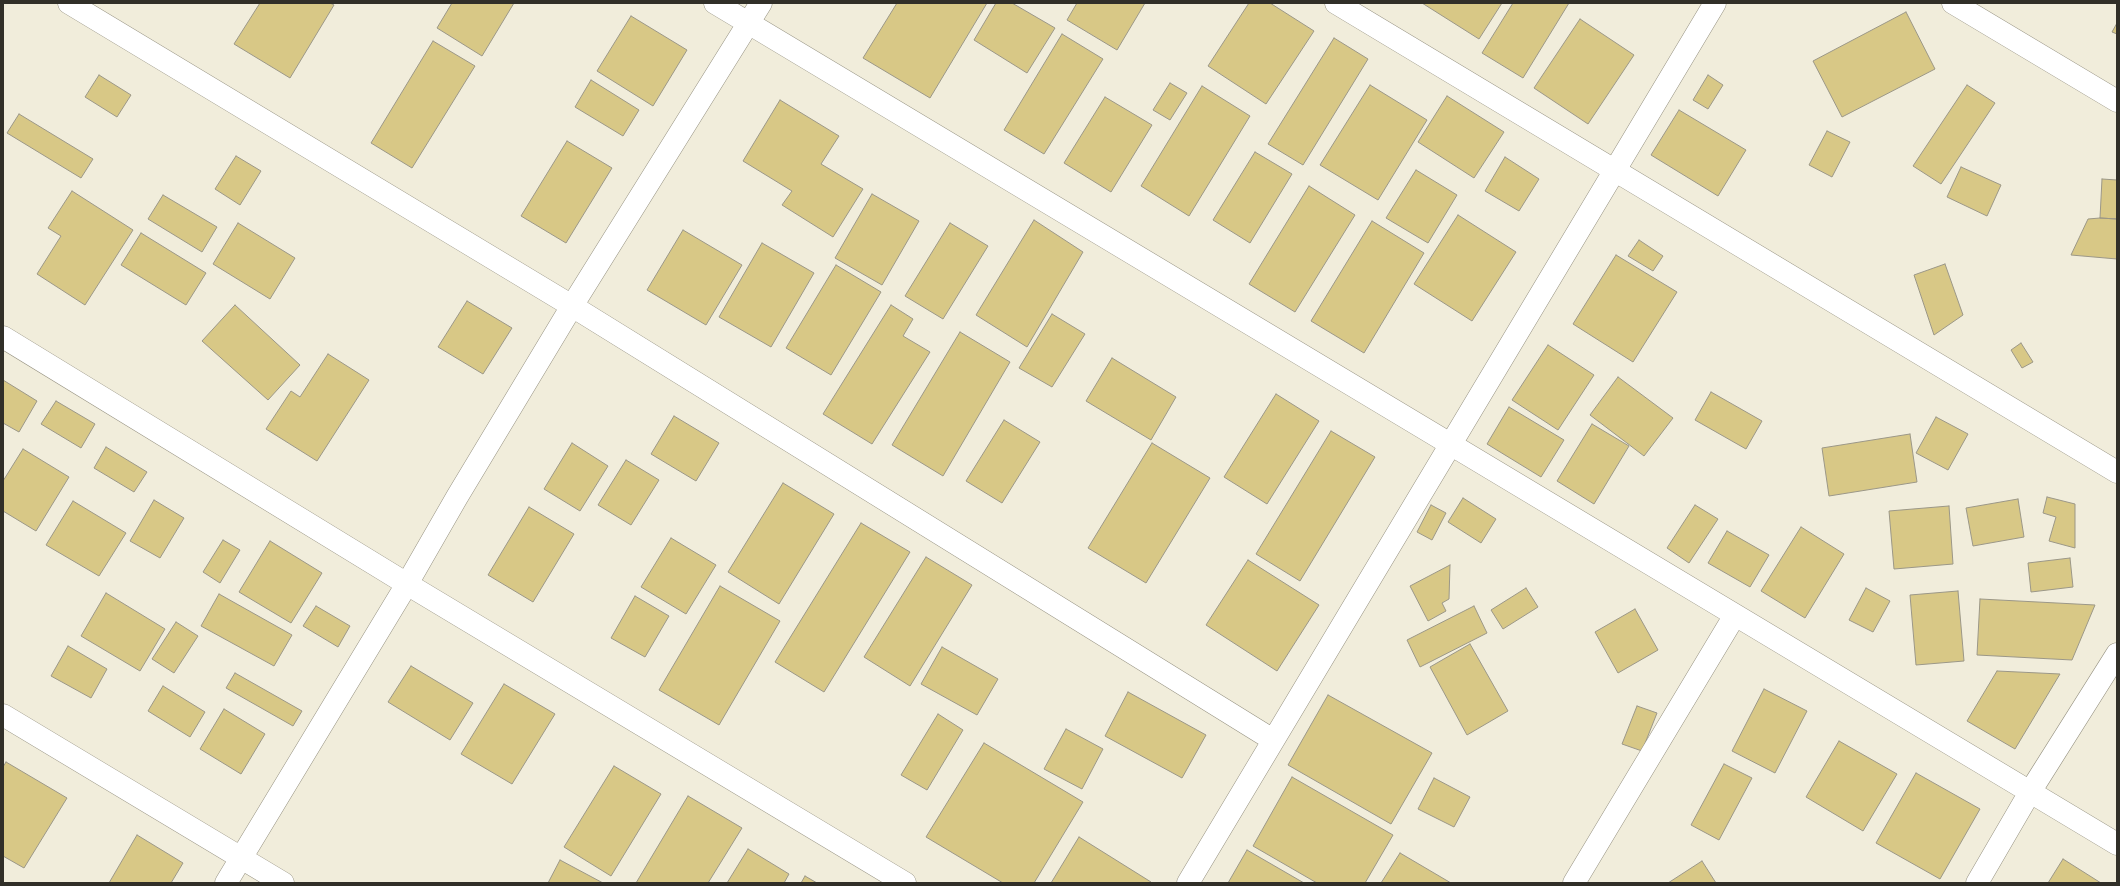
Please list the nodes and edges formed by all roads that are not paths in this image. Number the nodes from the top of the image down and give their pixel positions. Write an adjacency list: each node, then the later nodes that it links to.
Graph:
1 (69, 3): 10 (street)
2 (715, 3): 7 (street)
3 (761, 3): 7 (street)
4 (1336, 3): 9 (street)
5 (1714, 3): 9 (street)
6 (1953, 3): 8 (street)
7 (748, 23): 10 (street); 12 (street)
8 (2117, 101)
9 (1614, 171): 12 (street); 13 (street)
10 (572, 306): 14 (street); 18 (street)
11 (3, 337): 14 (street)
12 (1450, 444): 15 (street); 18 (street)
13 (2117, 472)
14 (407, 584): 21 (street); 24 (street)
15 (1734, 615): 19 (street); 26 (street)
16 (2117, 654): 19 (street)
17 (3, 715): 21 (street)
18 (1273, 740): 25 (street)
19 (2030, 792): 20 (street); 27 (street)
20 (2117, 844)
21 (240, 858): 22 (street); 23 (street)
22 (226, 883)
23 (283, 883)
24 (905, 883)
25 (1188, 883)
26 (1574, 883)
27 (1977, 883)

